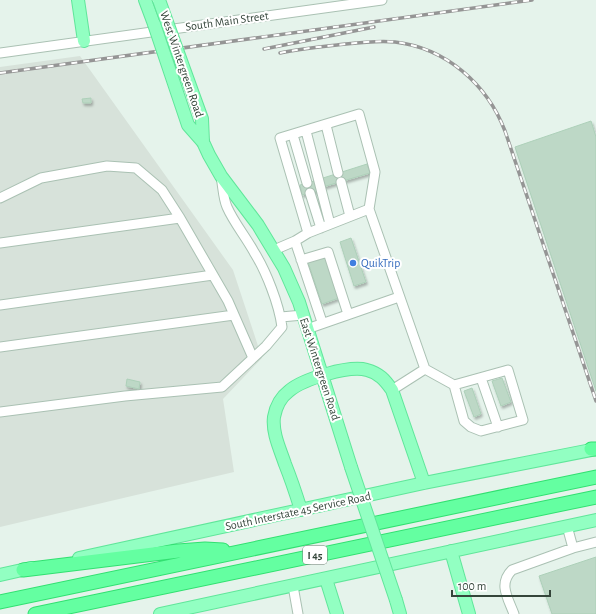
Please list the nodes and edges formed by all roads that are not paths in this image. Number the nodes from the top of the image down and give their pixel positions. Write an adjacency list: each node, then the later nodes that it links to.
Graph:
1 (78, 0): 5 (main road)
2 (146, 0): 10 (main road, West Wintergreen Road, bridge)
3 (159, 0): 10 (main road, West Wintergreen Road, bridge)
4 (382, 0): 5 (street, South Main Street)
5 (84, 41): 6 (street, South Main Street)
6 (0, 53)
7 (326, 125): 8 (street); 13 (street); 14 (street)
8 (306, 131): 9 (street); 16 (street)
9 (293, 135): 17 (street); 18 (street)
10 (203, 142): 11 (main road, East Wintergreen Road)
11 (221, 176): 21 (main road, East Wintergreen Road); 29 (street)
12 (0, 198): 15 (street)
13 (369, 209): 14 (street); 24 (street)
14 (350, 216): 16 (street)
15 (180, 218): 20 (street); 23 (street)
16 (330, 224): 17 (street)
17 (321, 228): 18 (street)
18 (308, 233): 19 (street)
19 (295, 241): 21 (street); 22 (street)
20 (0, 242)
21 (274, 250): 28 (main road, East Wintergreen Road)
22 (301, 260): 26 (street); 30 (street)
23 (213, 275): 25 (street); 27 (street)
24 (399, 297): 26 (street); 34 (street)
25 (0, 305)
26 (348, 314): 30 (street)
27 (234, 315): 32 (street); 33 (street)
28 (303, 315): 29 (street); 31 (main road, East Wintergreen Road)
29 (281, 317): 33 (street)
30 (322, 322): 31 (street)
31 (306, 329): 35 (main road, East Wintergreen Road)
32 (0, 347)
33 (254, 358): 39 (street)
34 (425, 369): 37 (street); 38 (street)
35 (323, 376): 38 (main road); 45 (main road); 61 (main road, East Wintergreen Road, bridge)
36 (481, 378): 37 (street); 40 (street); 40 (street)
37 (454, 385): 40 (street)
38 (392, 390): 43 (main road)
39 (0, 412)
40 (498, 426)
41 (594, 449): 43 (main road, South Interstate 45 Service Road)
42 (596, 477): 50 (highway, I 45)
43 (424, 483): 45 (main road, South Interstate 45 Service Road)
44 (596, 497): 57 (highway, I 45)
45 (301, 510): 52 (main road, South Interstate 45 Service Road)
46 (596, 520): 47 (main road)
47 (567, 526): 49 (street); 51 (main road)
48 (596, 542): 49 (street)
49 (573, 548): 63 (street)
50 (240, 551): 52 (highway); 56 (highway, I 45)
51 (450, 552): 54 (main road); 62 (main road)
52 (23, 570): 53 (main road, South Interstate 45 Service Road)
53 (0, 575)
54 (326, 579): 55 (main road); 60 (main road)
55 (293, 586): 58 (main road); 59 (street)
56 (0, 602)
57 (35, 614)
58 (160, 614)
59 (298, 614)
60 (337, 614)
61 (400, 614)
62 (469, 614)
63 (514, 614)

